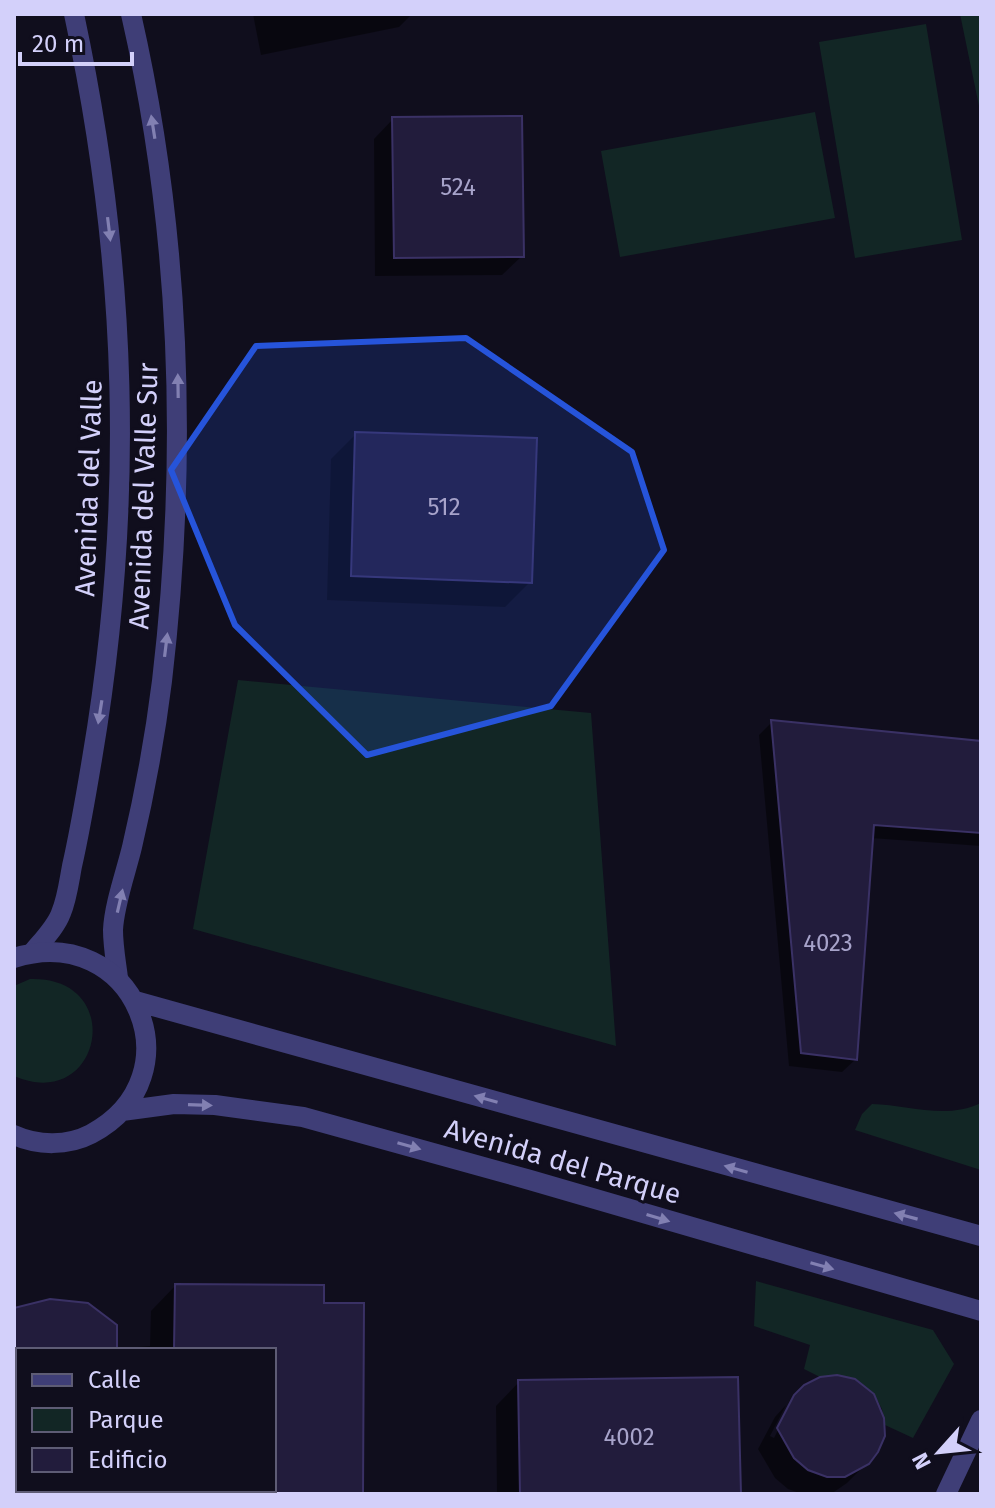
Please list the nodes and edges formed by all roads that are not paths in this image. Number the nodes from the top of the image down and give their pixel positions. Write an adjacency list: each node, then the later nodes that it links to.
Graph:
1 (74, 14): 3 (street, Avenida del Valle, one-way to 3)
2 (131, 14): 4 (street, Avenida del Valle Sur, one-way to 2)
3 (23, 955): 4 (street)
4 (118, 978): 5 (street)
5 (135, 1001): 6 (street); 8 (street, Avenida del Parque, one-way to 5)
6 (122, 1111): 7 (street); 9 (street, Avenida del Parque, one-way to 9)
7 (14, 1135)
8 (981, 1236)
9 (981, 1311)
10 (981, 1420): 11 (street)
11 (946, 1494)

